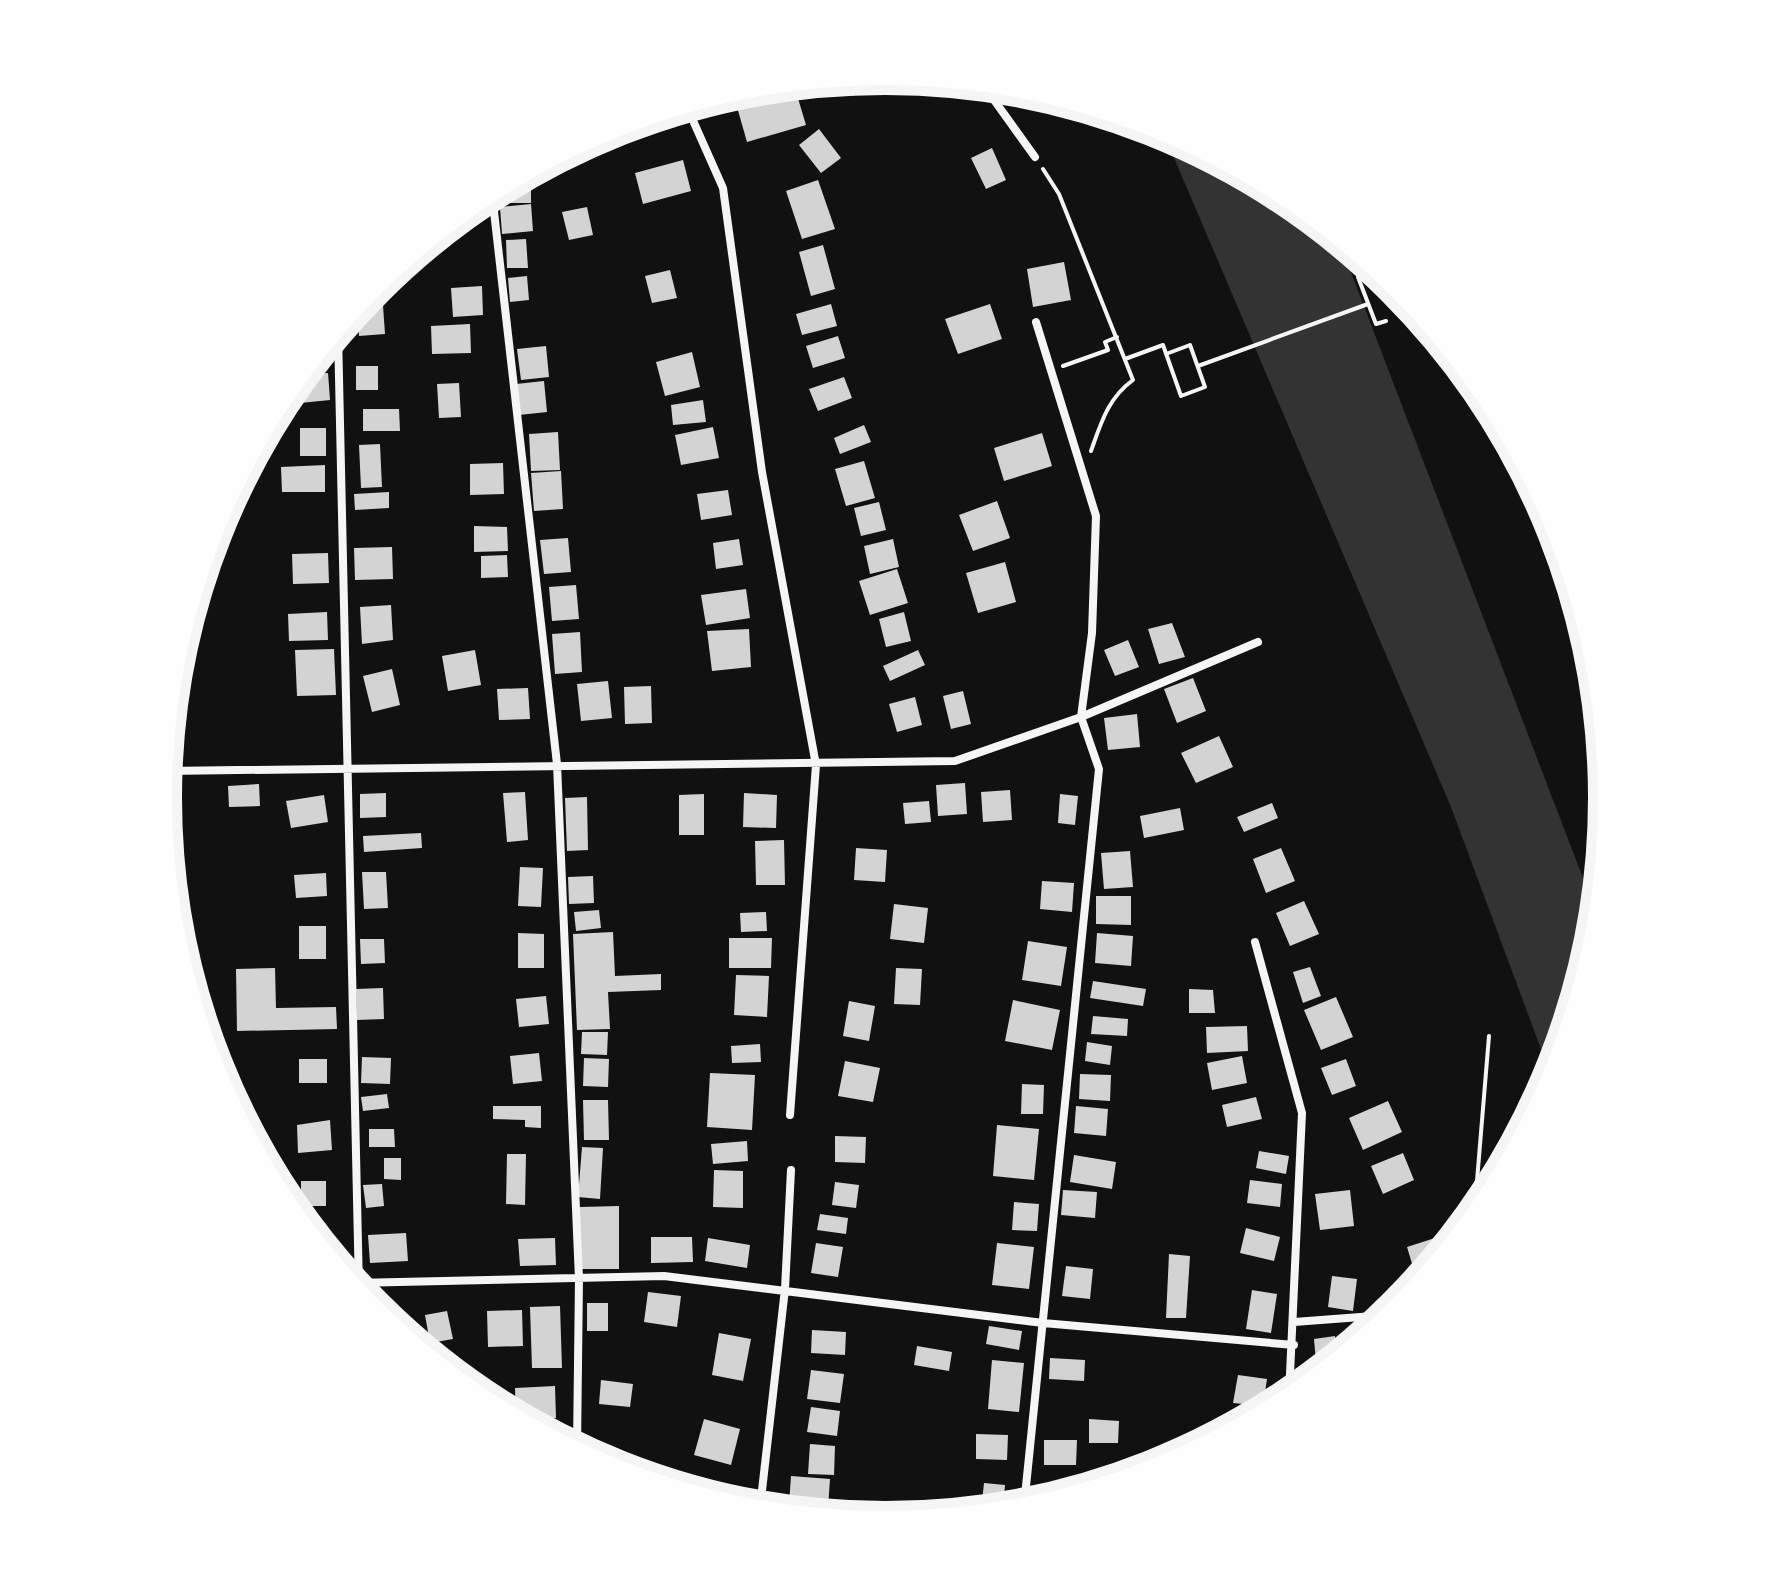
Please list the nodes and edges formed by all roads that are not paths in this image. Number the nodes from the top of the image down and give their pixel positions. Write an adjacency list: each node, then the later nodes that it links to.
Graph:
1 (993, 99): 3 (street)
2 (692, 117): 10 (street)
3 (1035, 157)
4 (494, 208): 9 (street)
5 (1036, 322): 8 (street)
6 (338, 349): 11 (street)
7 (1258, 642): 8 (street)
8 (1081, 717): 10 (street); 24 (street)
9 (557, 764): 10 (street); 11 (street); 19 (street)
10 (816, 765): 15 (street)
11 (348, 768): 12 (street); 18 (street)
12 (178, 771)
13 (1255, 942): 23 (street)
14 (1489, 1036): 17 (lane)
15 (790, 1115)
16 (791, 1170): 21 (street)
17 (1477, 1187)
18 (357, 1269)
19 (579, 1279): 20 (street); 21 (street); 27 (street)
20 (371, 1285)
21 (785, 1289): 24 (street); 29 (street)
22 (1367, 1317): 23 (street)
23 (1294, 1322): 25 (street)
24 (1043, 1323): 25 (street); 28 (street)
25 (1294, 1345): 26 (street)
26 (1291, 1378)
27 (577, 1435)
28 (1026, 1491)
29 (762, 1495)

